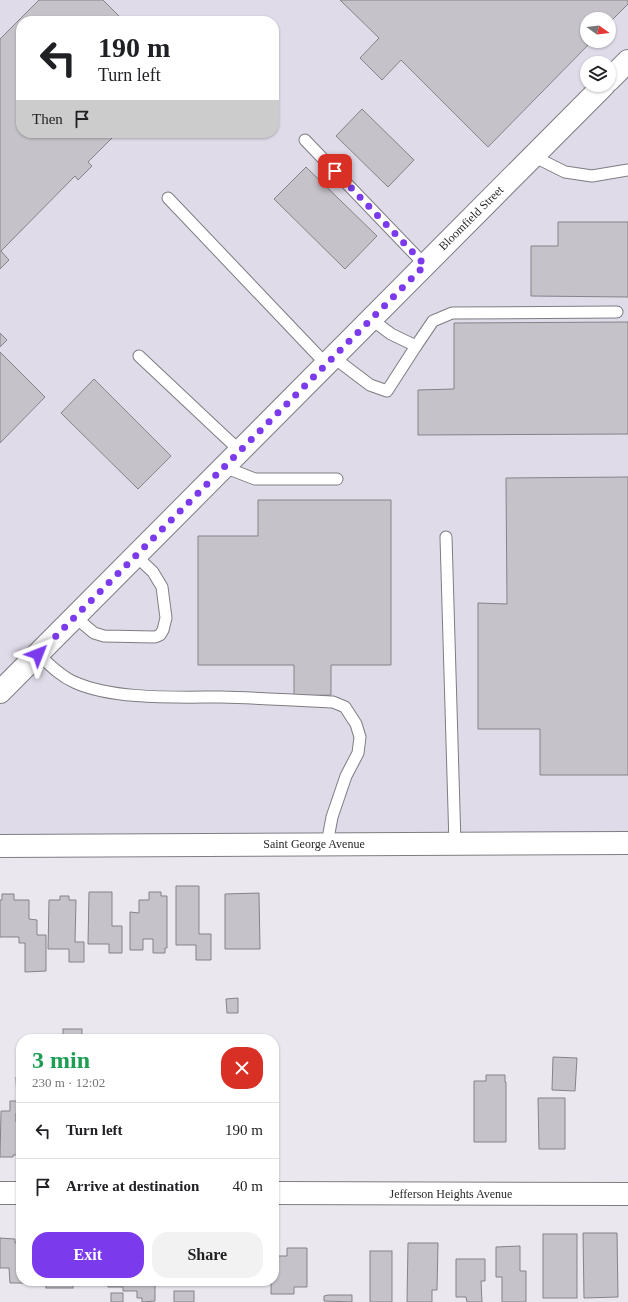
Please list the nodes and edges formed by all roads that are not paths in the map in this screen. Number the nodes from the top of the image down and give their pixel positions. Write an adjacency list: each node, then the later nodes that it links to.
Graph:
1 (628, 61): 2 (street)
2 (616, 73)
3 (597, 92): 5 (street, Bloomfield Street)
4 (305, 140): 8 (lane)
5 (533, 156): 6 (lane); 8 (street, Bloomfield Street)
6 (628, 170)
7 (168, 198): 13 (lane)
8 (425, 265): 10 (street, Bloomfield Street)
9 (617, 312): 11 (lane)
10 (371, 319): 11 (lane); 13 (street, Bloomfield Street)
11 (416, 346): 13 (lane)
12 (139, 356): 14 (lane)
13 (330, 360): 14 (street, Bloomfield Street)
14 (240, 451): 15 (street, Bloomfield Street)
15 (224, 466): 16 (lane); 18 (street, Bloomfield Street)
16 (336, 479)
17 (446, 537): 24 (lane)
18 (136, 556): 19 (street, Bloomfield Street); 19 (lane)
19 (75, 617): 20 (street, Bloomfield Street)
20 (38, 654): 21 (street, Bloomfield Street); 23 (lane)
21 (0, 692)
22 (628, 843): 24 (street, Saint George Avenue)
23 (327, 844): 24 (street, Saint George Avenue); 25 (street, Saint George Avenue)
24 (455, 844)
25 (0, 846)
26 (0, 1193): 27 (street)
27 (16, 1193)
28 (279, 1194): 29 (street, Jefferson Heights Avenue)
29 (628, 1194)

